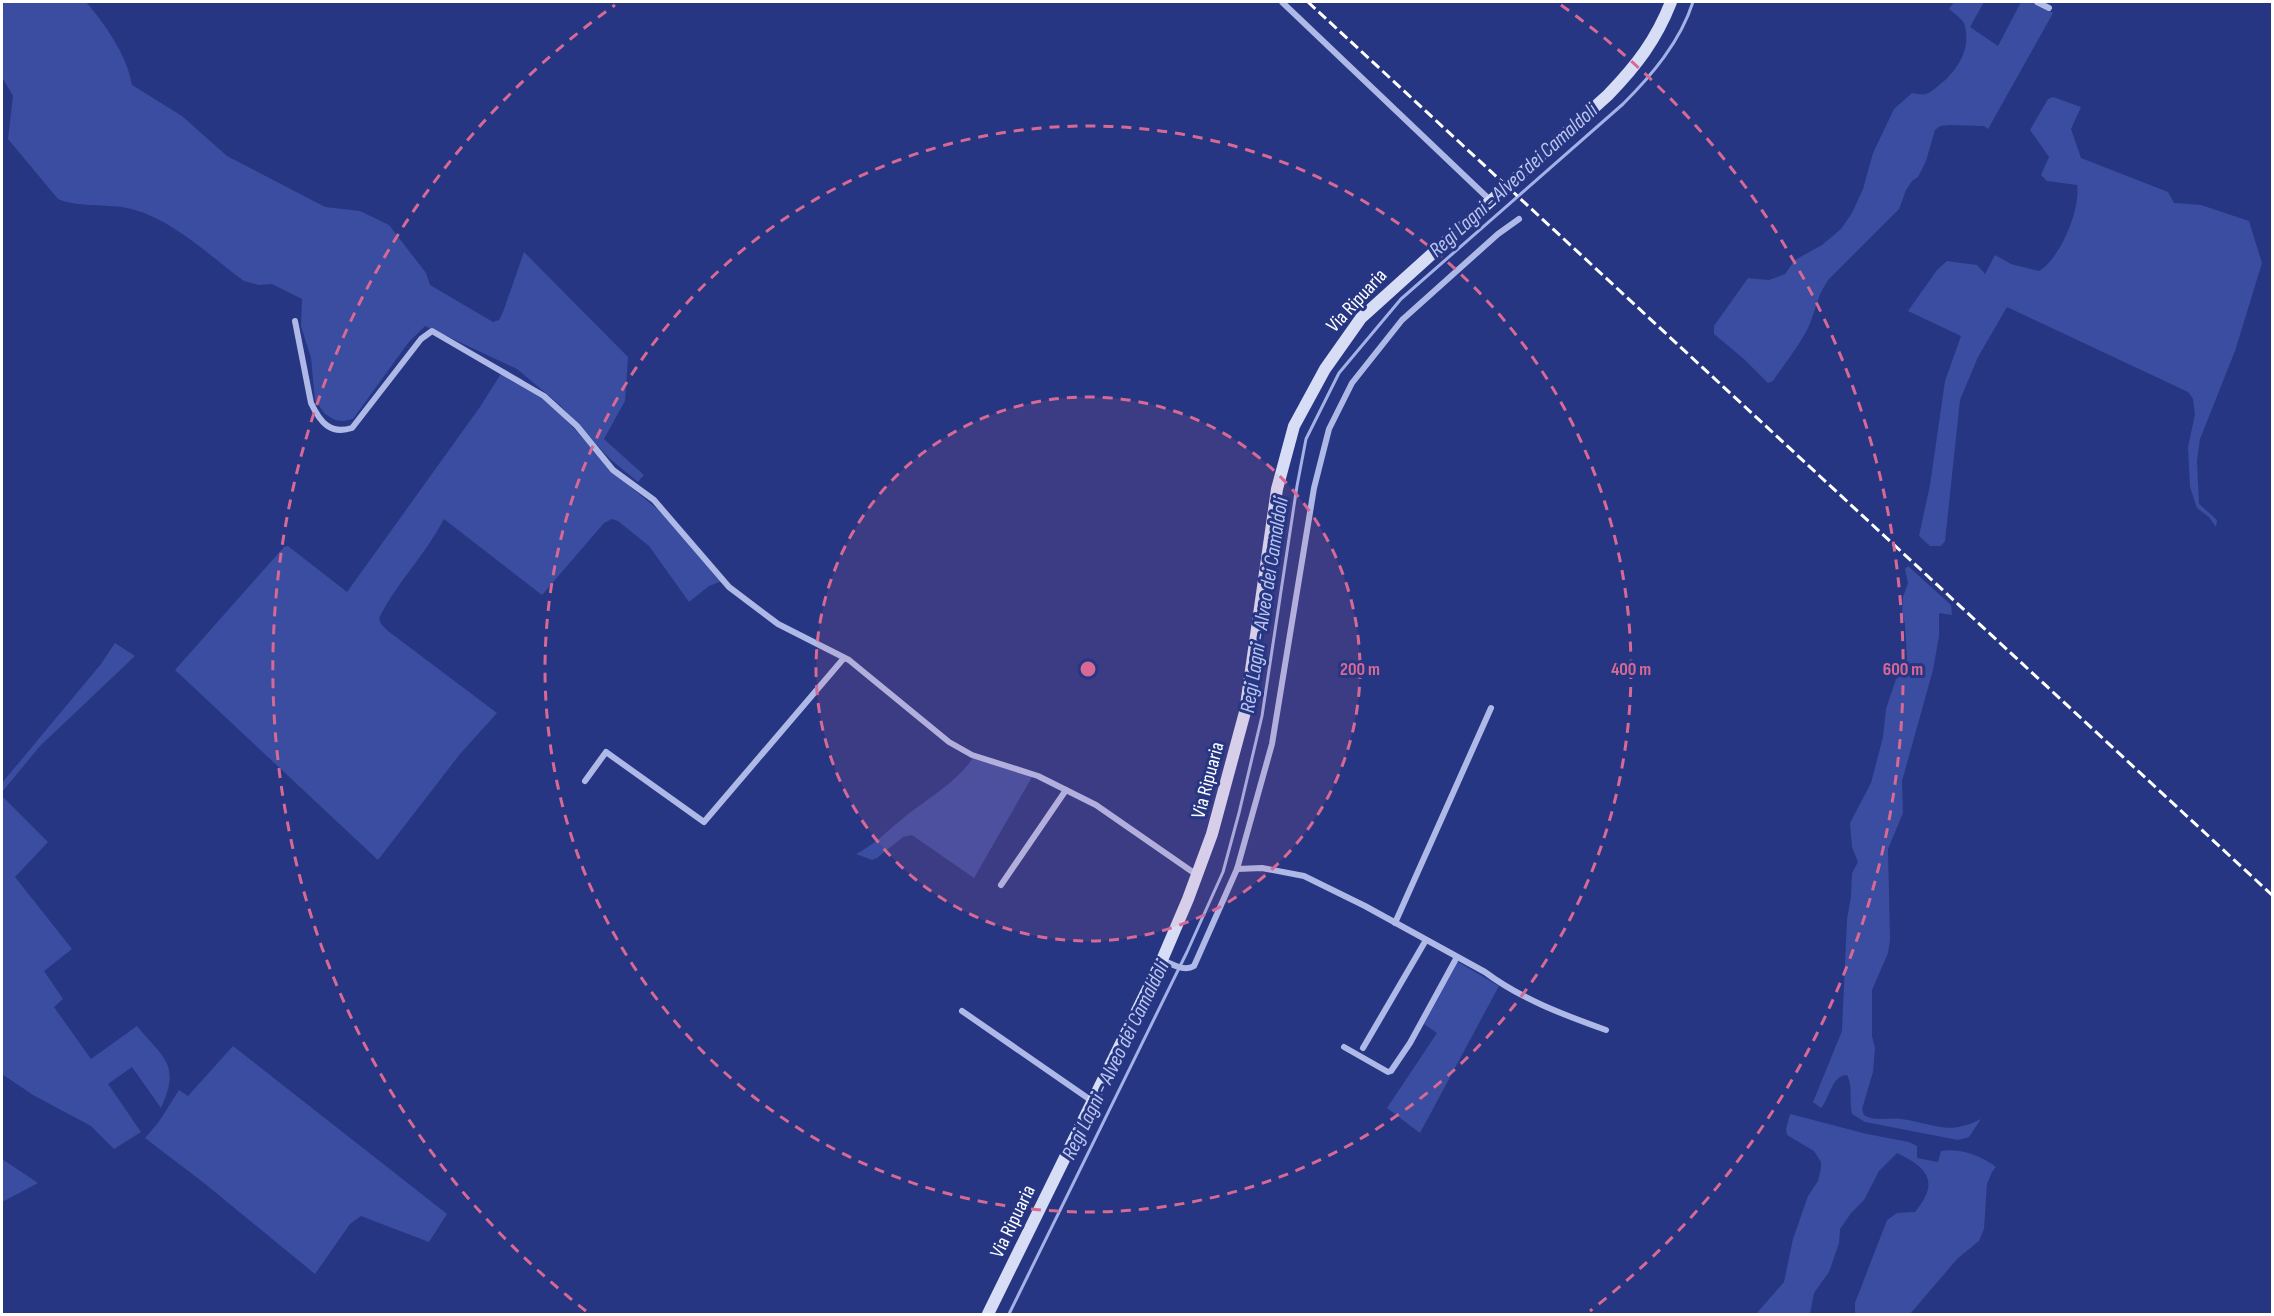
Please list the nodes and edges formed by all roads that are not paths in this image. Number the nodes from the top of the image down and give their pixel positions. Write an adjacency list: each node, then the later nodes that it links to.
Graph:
1 (1282, 2): 5 (street)
2 (1671, 2): 5 (street, Via Ripuaria)
3 (2037, 2): 4 (street)
4 (2049, 8)
5 (1492, 201): 13 (street, Via Ripuaria)
6 (1519, 219): 12 (street)
7 (295, 321): 8 (street)
8 (844, 658): 10 (street); 11 (street)
9 (1491, 708): 15 (street)
10 (585, 781)
11 (1066, 790): 13 (street); 14 (street)
12 (1237, 869): 15 (street); 18 (street)
13 (1197, 875): 18 (street, Via Ripuaria)
14 (1000, 885)
15 (1395, 923): 16 (street)
16 (1426, 940): 17 (street); 22 (street)
17 (1457, 957): 20 (street); 21 (street)
18 (1167, 962): 23 (street, Via Ripuaria)
19 (962, 1011): 23 (street)
20 (1606, 1030)
21 (1344, 1047)
22 (1363, 1048)
23 (1093, 1101): 24 (street, Via Ripuaria)
24 (988, 1314)

